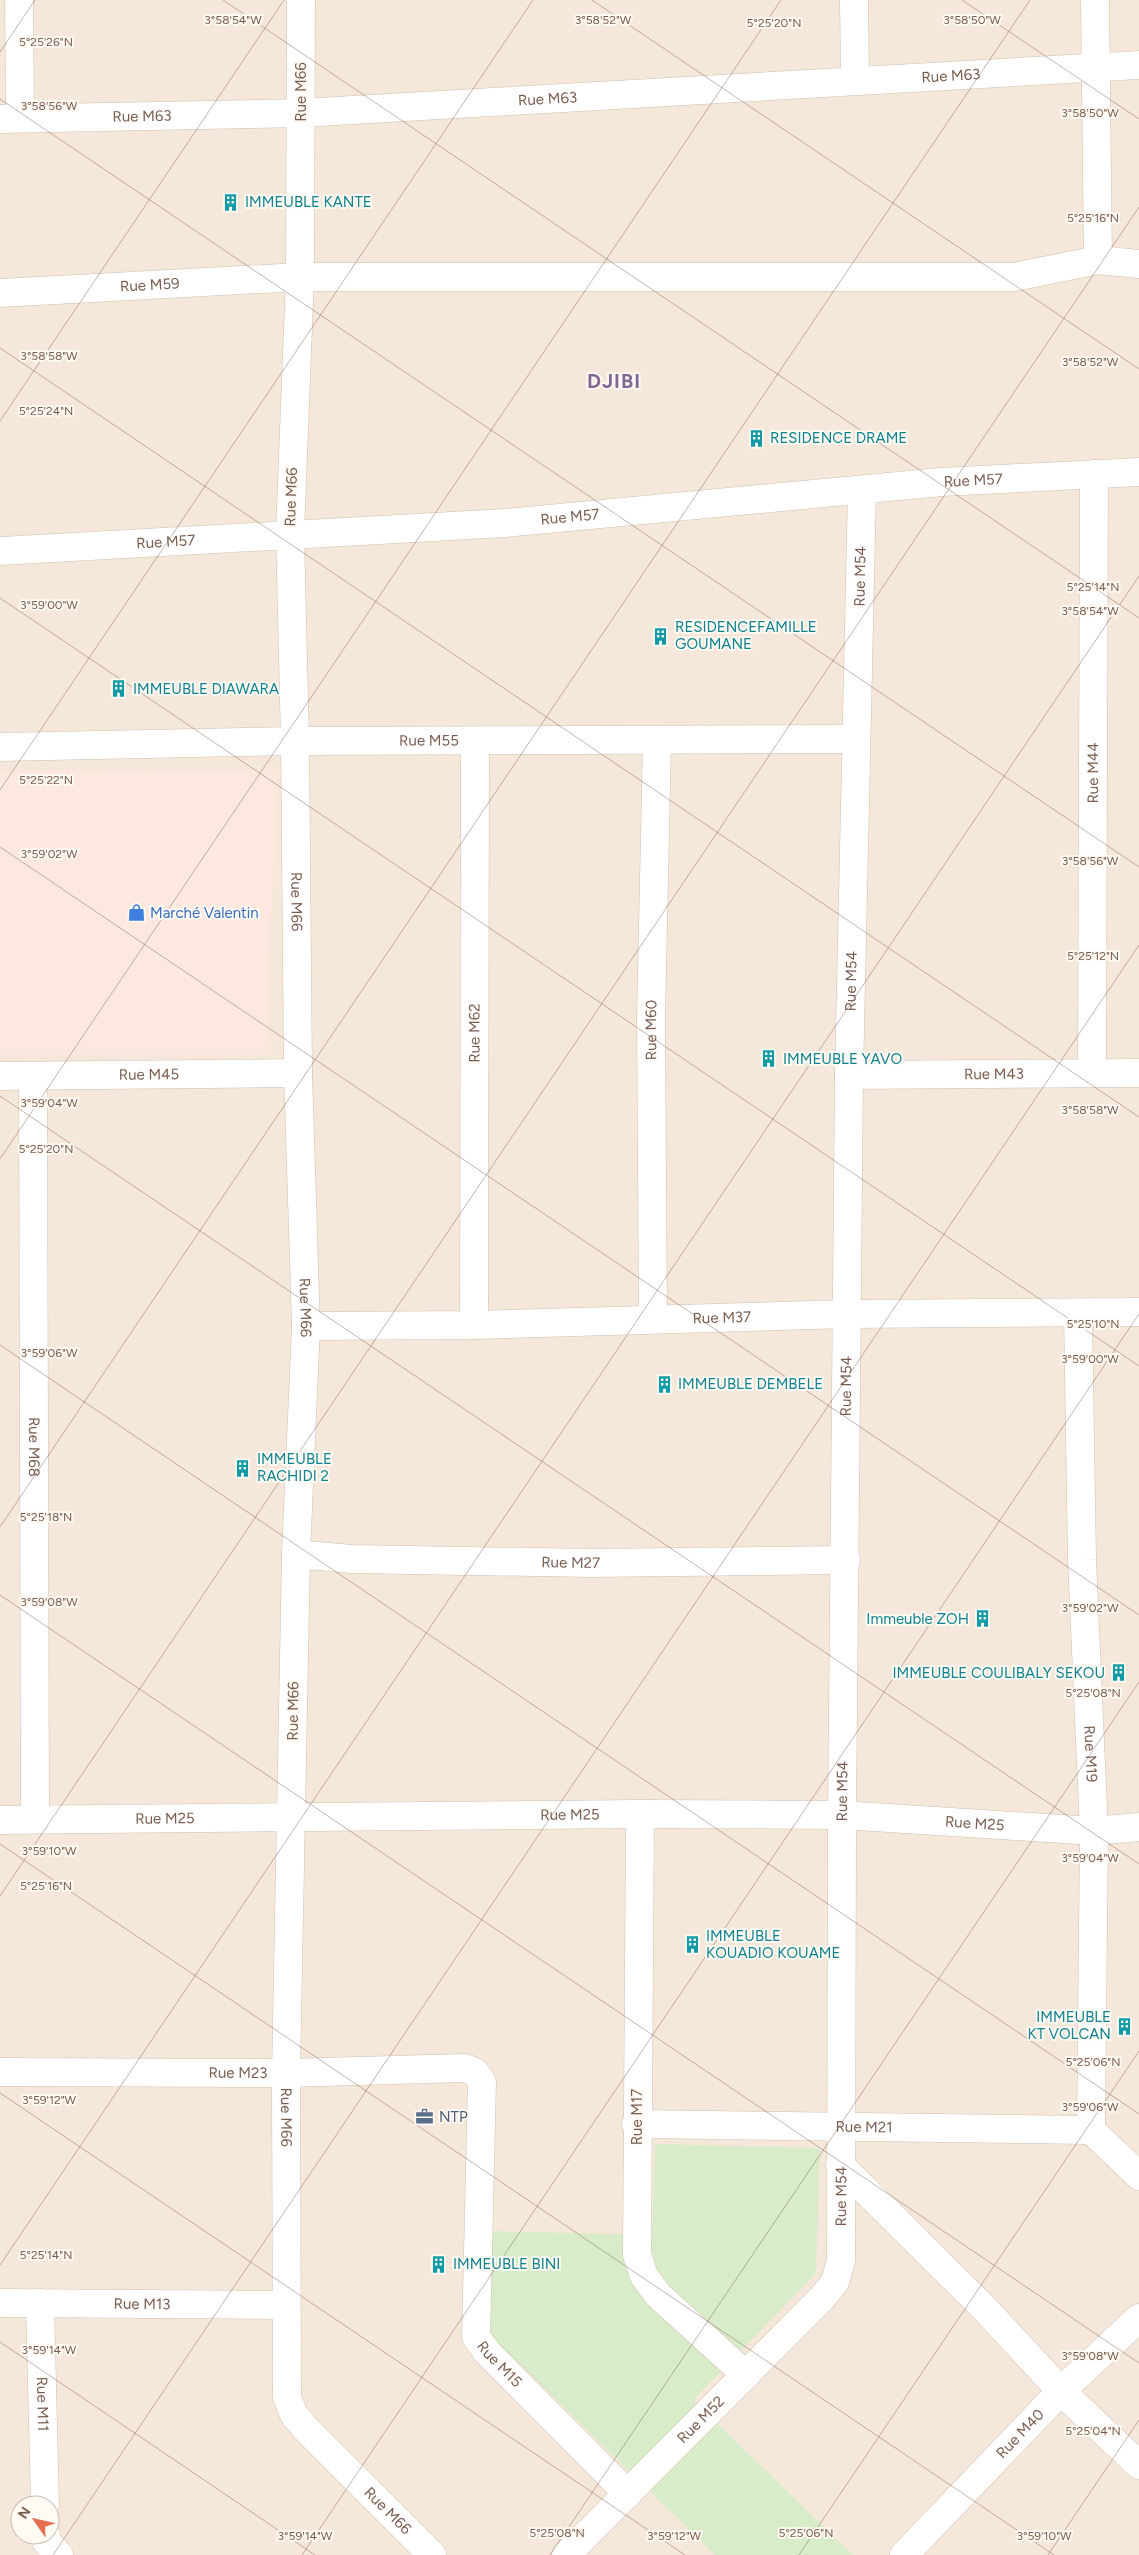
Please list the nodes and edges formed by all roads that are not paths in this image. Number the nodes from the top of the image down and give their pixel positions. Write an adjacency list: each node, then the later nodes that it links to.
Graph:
1 (19, 0): 9 (street)
2 (301, 0): 8 (street, Rue M66)
3 (854, 0): 7 (street)
4 (1095, 0): 6 (street)
5 (1139, 65): 6 (street, Rue M63)
6 (1094, 67): 7 (street, Rue M63); 10 (street)
7 (855, 79): 8 (street, Rue M63)
8 (301, 112): 9 (street, Rue M63); 12 (street, Rue M66)
9 (10, 118)
10 (1098, 260): 11 (street, Rue M59); 12 (street, Rue M59)
11 (1139, 264)
12 (300, 277): 13 (street, Rue M59); 17 (street, Rue M66)
13 (0, 293)
14 (1139, 472): 15 (street, Rue M57)
15 (1094, 474): 16 (street, Rue M57); 25 (street, Rue M44)
16 (862, 490): 17 (street, Rue M57); 19 (street, Rue M54)
17 (290, 533): 18 (street, Rue M57); 21 (street, Rue M66)
18 (0, 550)
19 (856, 739): 22 (street, Rue M55); 27 (street, Rue M54)
20 (475, 740): 21 (street, Rue M55); 22 (street, Rue M55); 34 (street, Rue M62)
21 (295, 741): 23 (street, Rue M55); 24 (street, Rue M66)
22 (657, 741): 33 (street, Rue M60)
23 (0, 747)
24 (298, 1073): 29 (street, Rue M45); 35 (street, Rue M66)
25 (1092, 1073): 26 (street, Rue M43); 27 (street, Rue M43)
26 (1139, 1073)
27 (849, 1075): 32 (street, Rue M54)
28 (0, 1076): 29 (street, Rue M45)
29 (33, 1076): 41 (street, Rue M68)
30 (1139, 1312): 31 (street, Rue M37)
31 (1078, 1313): 32 (street, Rue M37); 44 (street, Rue M19)
32 (847, 1314): 33 (street, Rue M37); 37 (street, Rue M54)
33 (653, 1319): 34 (street, Rue M37)
34 (474, 1325): 35 (street, Rue M37)
35 (306, 1326): 36 (street, Rue M66)
36 (296, 1554): 37 (street, Rue M27); 40 (street, Rue M66)
37 (846, 1560): 39 (street, Rue M54)
38 (640, 1814): 39 (street, Rue M25); 40 (street, Rue M25); 48 (street, Rue M17)
39 (842, 1815): 44 (street, Rue M25); 49 (street, Rue M54)
40 (291, 1817): 41 (street, Rue M25); 47 (street, Rue M66)
41 (35, 1819): 42 (street, Rue M25)
42 (0, 1820)
43 (1139, 1827): 44 (street, Rue M25)
44 (1094, 1831): 50 (street, Rue M19)
45 (0, 2072): 47 (street, Rue M23)
46 (475, 2072): 47 (street, Rue M23); 61 (street, Rue M15)
47 (286, 2073): 56 (street, Rue M66)
48 (636, 2124): 49 (street, Rue M21); 58 (street, Rue M17)
49 (840, 2126): 50 (street, Rue M21); 51 (street, Rue M54)
50 (1091, 2130): 52 (street)
51 (840, 2165): 53 (street, Rue M54); 59 (street)
52 (1139, 2176)
53 (835, 2282): 58 (street, Rue M52)
54 (40, 2303): 55 (street, Rue M13); 56 (street, Rue M13); 62 (street, Rue M11)
55 (0, 2304)
56 (286, 2305): 65 (street, Rue M66)
57 (1139, 2318): 59 (street, Rue M40)
58 (746, 2375): 61 (street, Rue M52)
59 (1061, 2391): 60 (street); 67 (street, Rue M40)
60 (1139, 2465)
61 (628, 2494): 66 (street, Rue M52)
62 (45, 2495)
63 (49, 2545): 64 (street)
64 (59, 2555)
65 (432, 2555)
66 (566, 2555)
67 (904, 2555)

